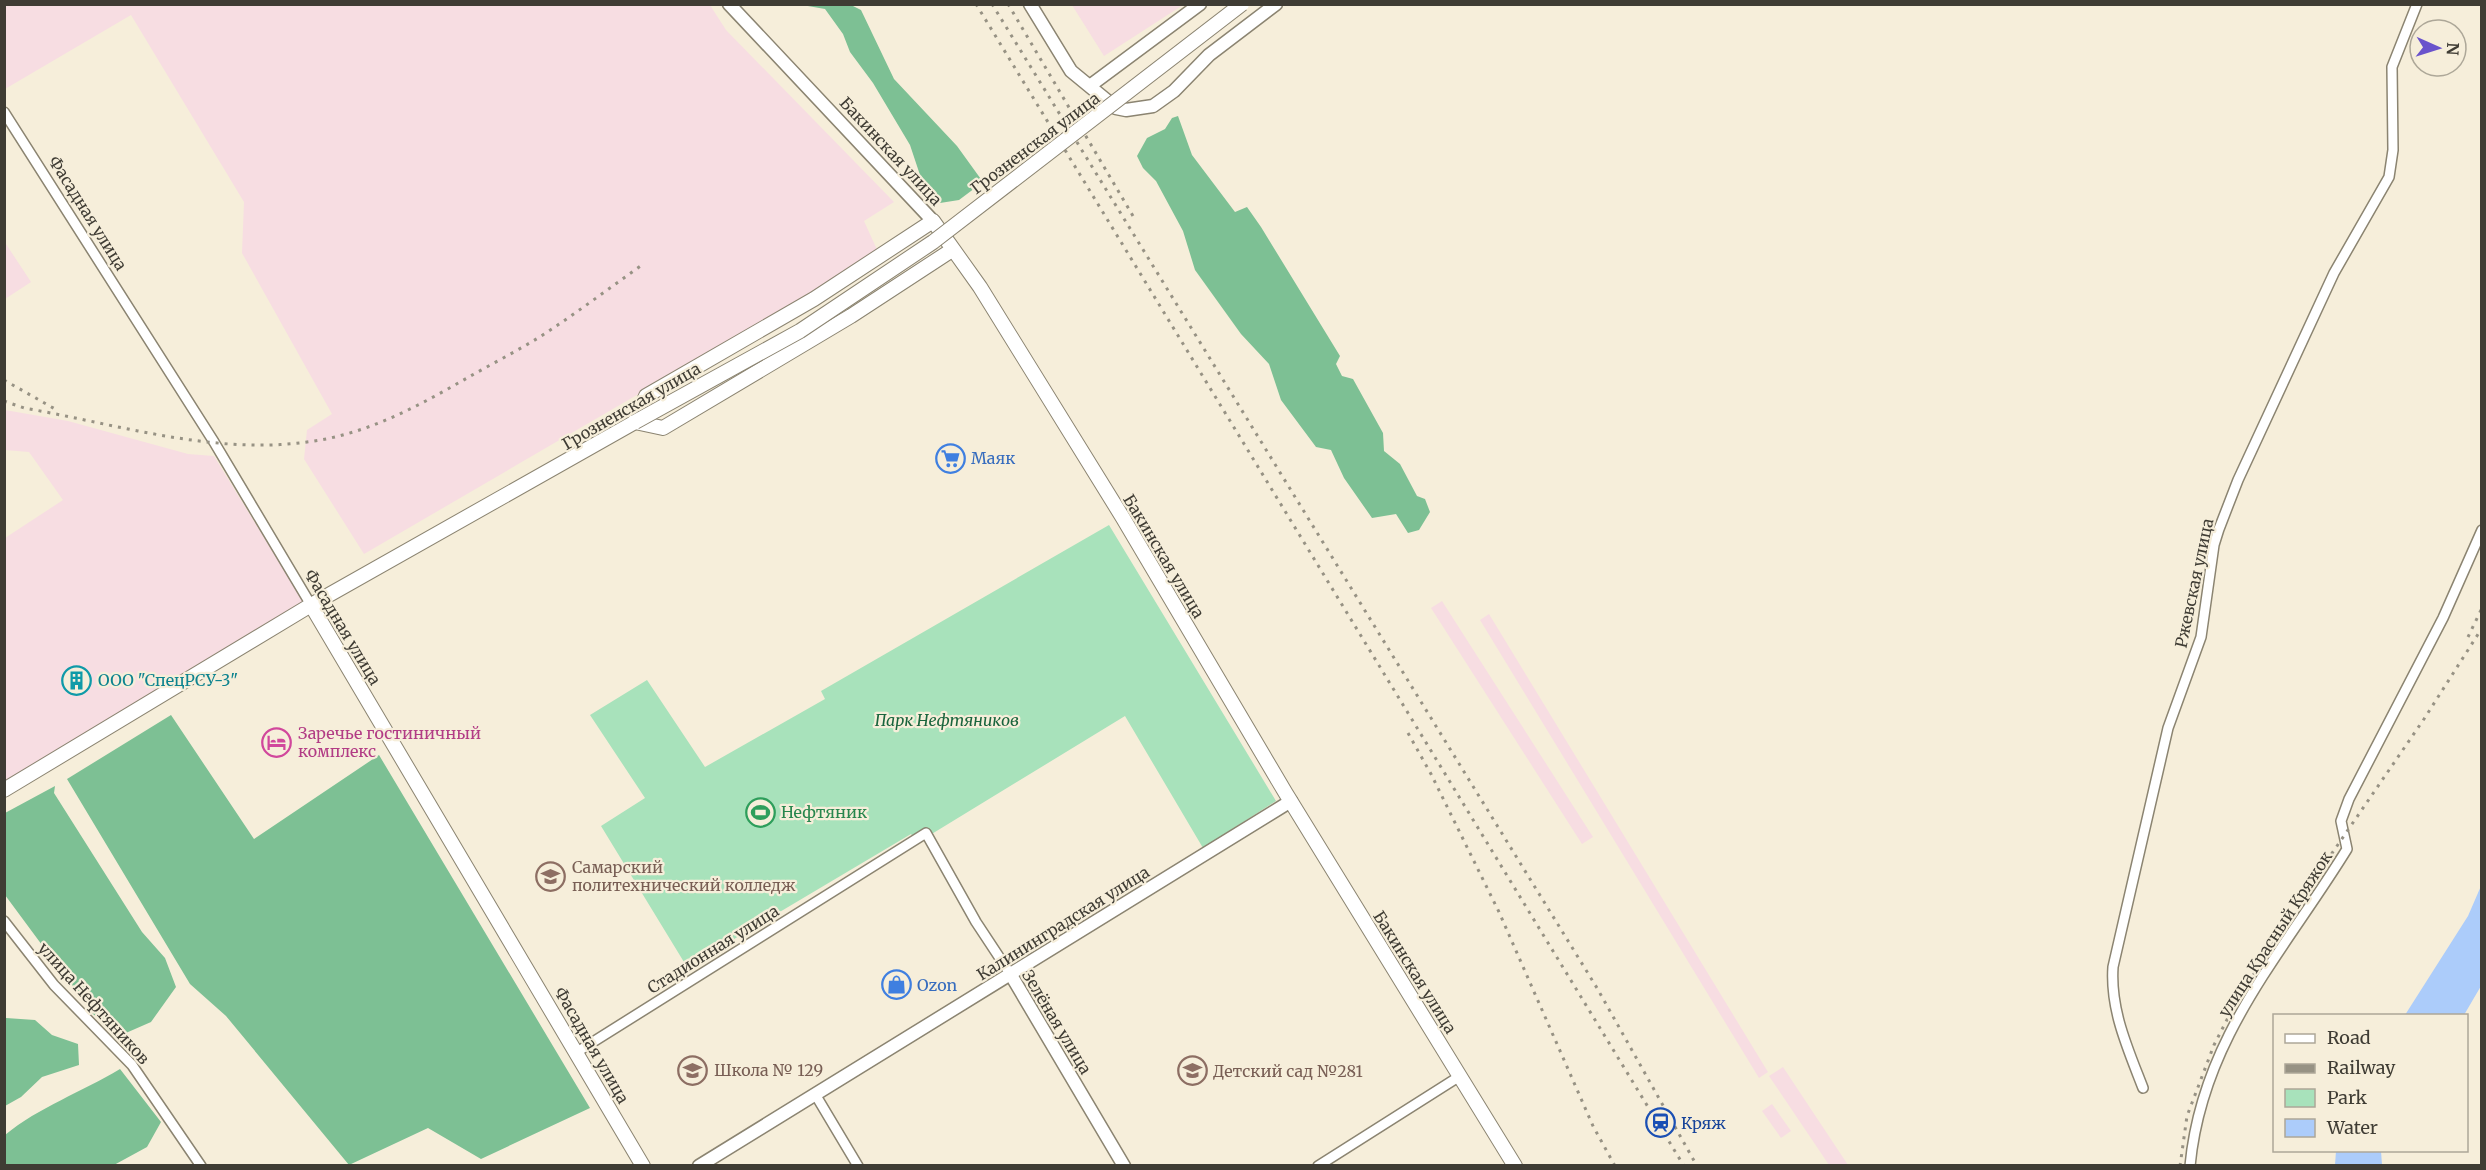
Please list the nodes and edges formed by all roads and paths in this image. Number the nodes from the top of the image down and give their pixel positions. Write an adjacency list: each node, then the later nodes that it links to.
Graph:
1 (729, 4): 9 (street, Бакинская улица)
2 (1030, 4): 7 (street)
3 (1200, 4): 7 (street)
4 (1242, 4): 12 (main road, Грозненская улица, bridge)
5 (1276, 4): 7 (street)
6 (2417, 4): 22 (street, Ржевская улица)
7 (1091, 85)
8 (4, 112): 14 (street, Фасадная улица)
9 (933, 221): 10 (main road, Бакинская улица); 11 (main road)
10 (952, 250): 11 (main road); 12 (main road); 16 (main road, Бакинская улица)
11 (882, 256): 12 (main road)
12 (635, 422): 14 (main road, Грозненская улица)
13 (2481, 530): 31 (street, улица Красный Кряжок)
14 (311, 606): 15 (main road, Грозненская улица); 20 (main road, Фасадная улица)
15 (4, 790)
16 (1291, 801): 19 (street, Калининградская улица); 21 (main road, Бакинская улица)
17 (926, 833): 19 (street, Зелёная улица); 20 (street, Стадионная улица)
18 (4, 921): 24 (street, улица Нефтяников)
19 (1011, 975): 23 (street, Калининградская улица); 28 (street, Зелёная улица)
20 (578, 1052): 25 (main road, Фасадная улица)
21 (1460, 1076): 29 (street); 30 (main road, Бакинская улица)
22 (2143, 1088)
23 (815, 1094): 26 (street, Калининградская улица); 27 (street)
24 (201, 1166)
25 (643, 1166)
26 (699, 1166)
27 (858, 1166)
28 (1124, 1166)
29 (1318, 1166)
30 (1515, 1166)
31 (2190, 1166)

